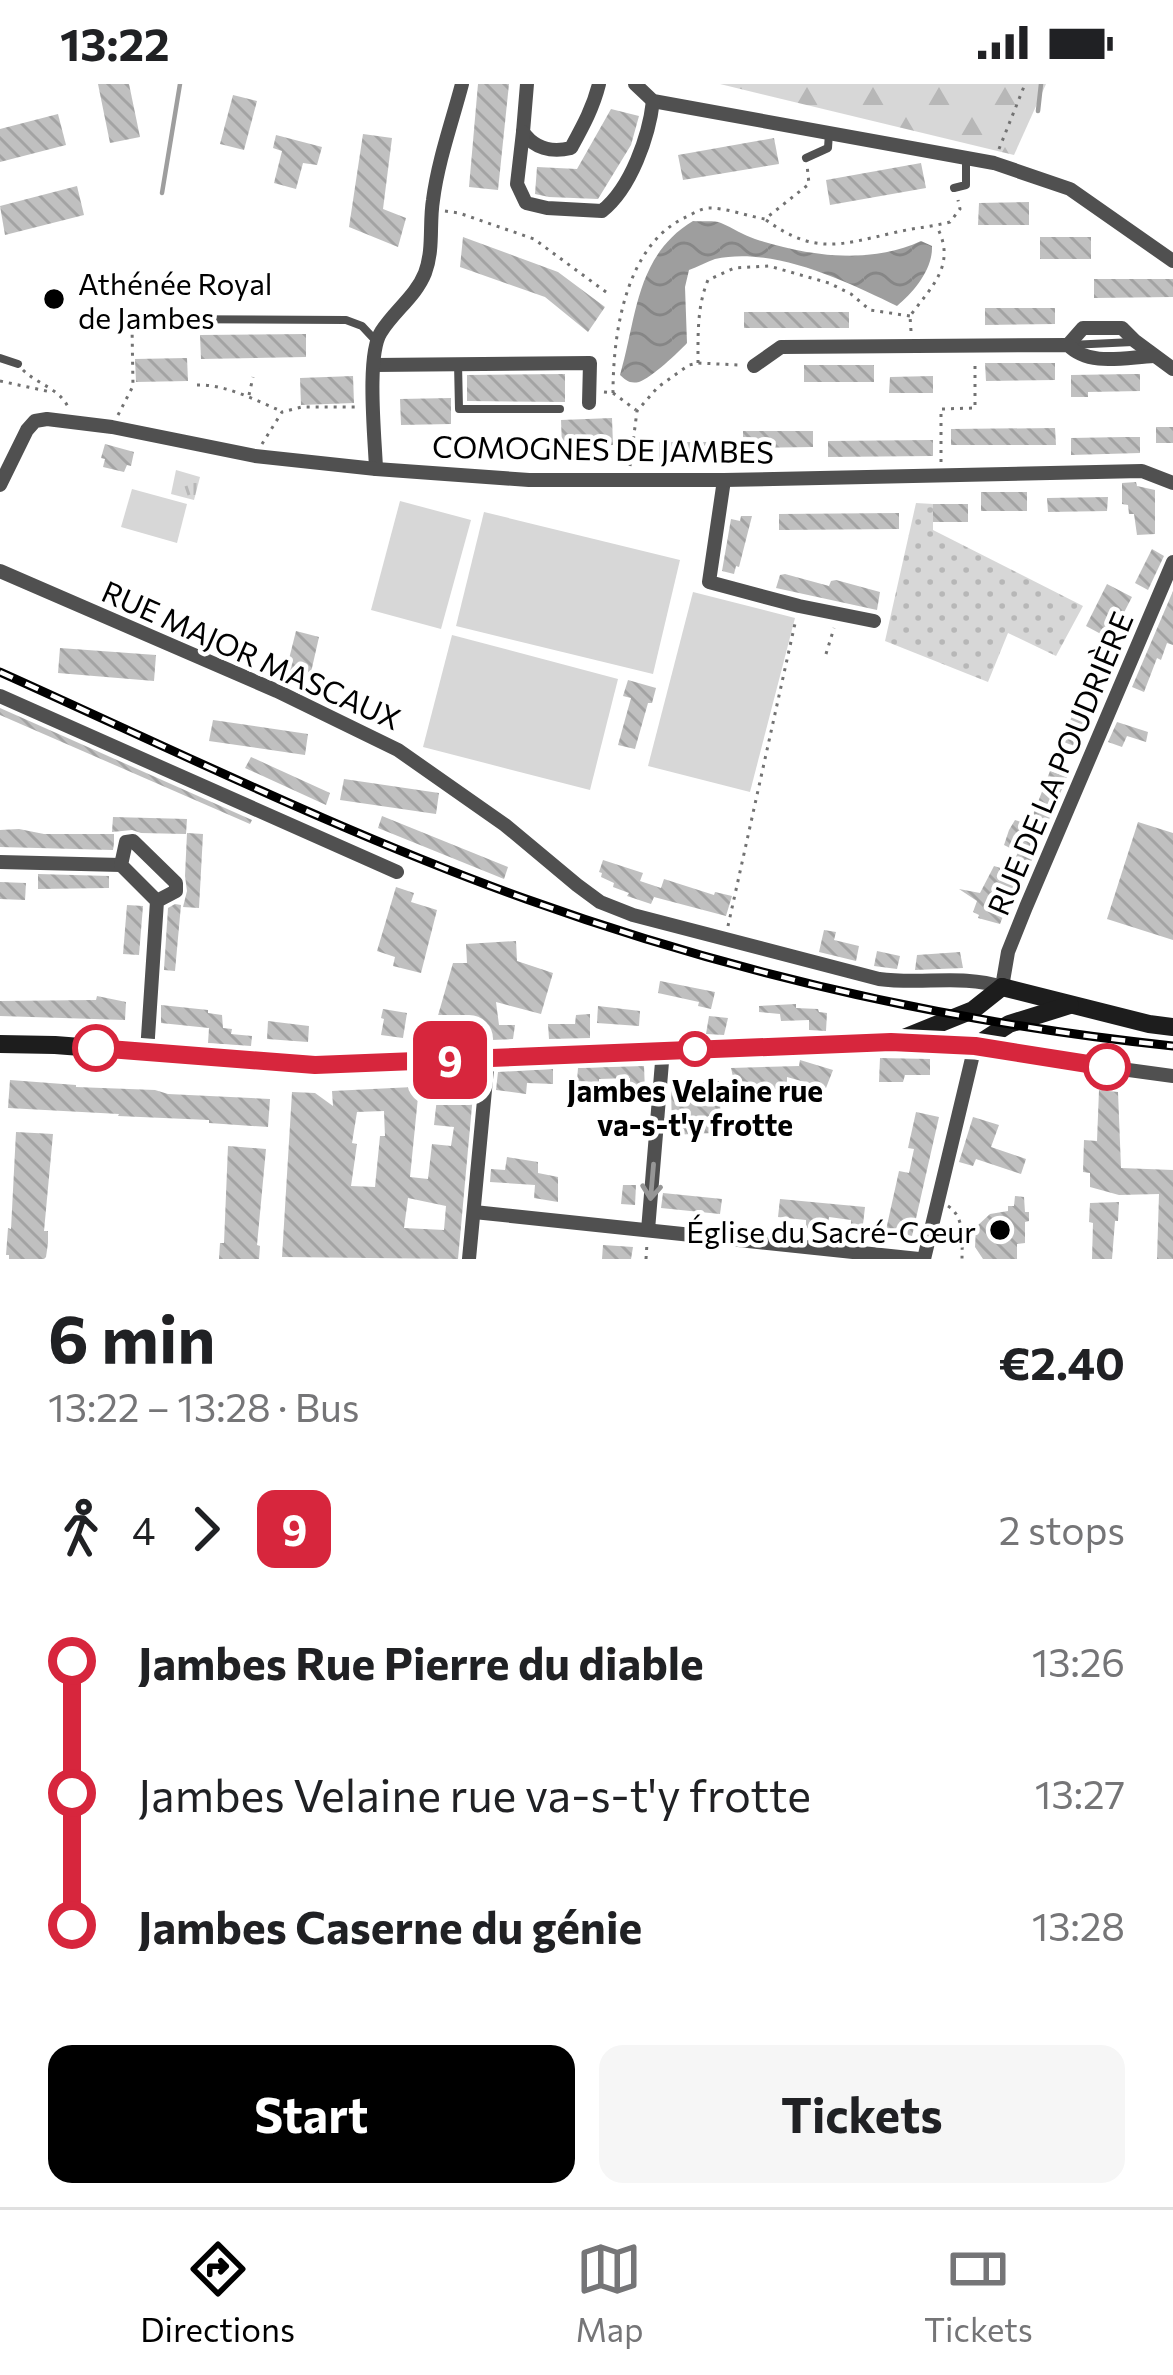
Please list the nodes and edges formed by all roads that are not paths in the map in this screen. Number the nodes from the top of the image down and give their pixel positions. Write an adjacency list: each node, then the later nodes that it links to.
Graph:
1 (462, 84): 13 (street)
2 (527, 84): 7 (street)
3 (599, 84): 7 (street)
4 (635, 84): 5 (street)
5 (653, 101): 6 (street); 7 (street)
6 (829, 131): 8 (street); 9 (lane)
7 (523, 132)
8 (966, 157): 10 (lane); 11 (street)
9 (806, 158)
10 (954, 188)
11 (1173, 261)
12 (132, 319): 13 (lane)
13 (377, 342): 19 (street)
14 (1068, 345): 15 (street); 15 (street); 20 (street)
15 (1154, 356): 21 (street)
16 (0, 358): 18 (lane)
17 (458, 363): 19 (street, COMOGNES DE JAMBES); 22 (street, COMOGNES DE JAMBES); 23 (lane)
18 (18, 364)
19 (374, 365): 24 (street)
20 (754, 366)
21 (1173, 369)
22 (589, 397)
23 (560, 409)
24 (376, 469): 25 (street, COMOGNES DE JAMBES); 27 (street, COMOGNES DE JAMBES)
25 (724, 480): 26 (street, COMOGNES DE JAMBES); 30 (street)
26 (1173, 483)
27 (0, 484)
28 (1173, 562): 36 (street, RUE DE LA POUDRIÈRE)
29 (0, 571): 36 (street, RUE MAJOR MASCAUX)
30 (874, 621)
31 (0, 696): 34 (street)
32 (0, 862): 33 (street)
33 (121, 865): 35 (street); 35 (street)
34 (397, 872)
35 (157, 901): 45 (street)
36 (1002, 987): 37 (main road); 38 (main road); 39 (main road)
37 (1070, 1005): 39 (main road); 40 (main road)
38 (973, 1010): 41 (main road); 43 (main road)
39 (1009, 1024): 43 (main road)
40 (1173, 1027)
41 (891, 1042): 43 (main road); 44 (main road)
42 (0, 1044): 45 (main road)
43 (975, 1046): 47 (street); 51 (street)
44 (663, 1051): 46 (main road); 49 (street, one-way to 49)
45 (147, 1052): 46 (main road)
46 (488, 1058): 48 (street)
47 (1173, 1076)
48 (474, 1212): 49 (street); 50 (street)
49 (647, 1230): 51 (street)
50 (469, 1259)
51 (921, 1259)

